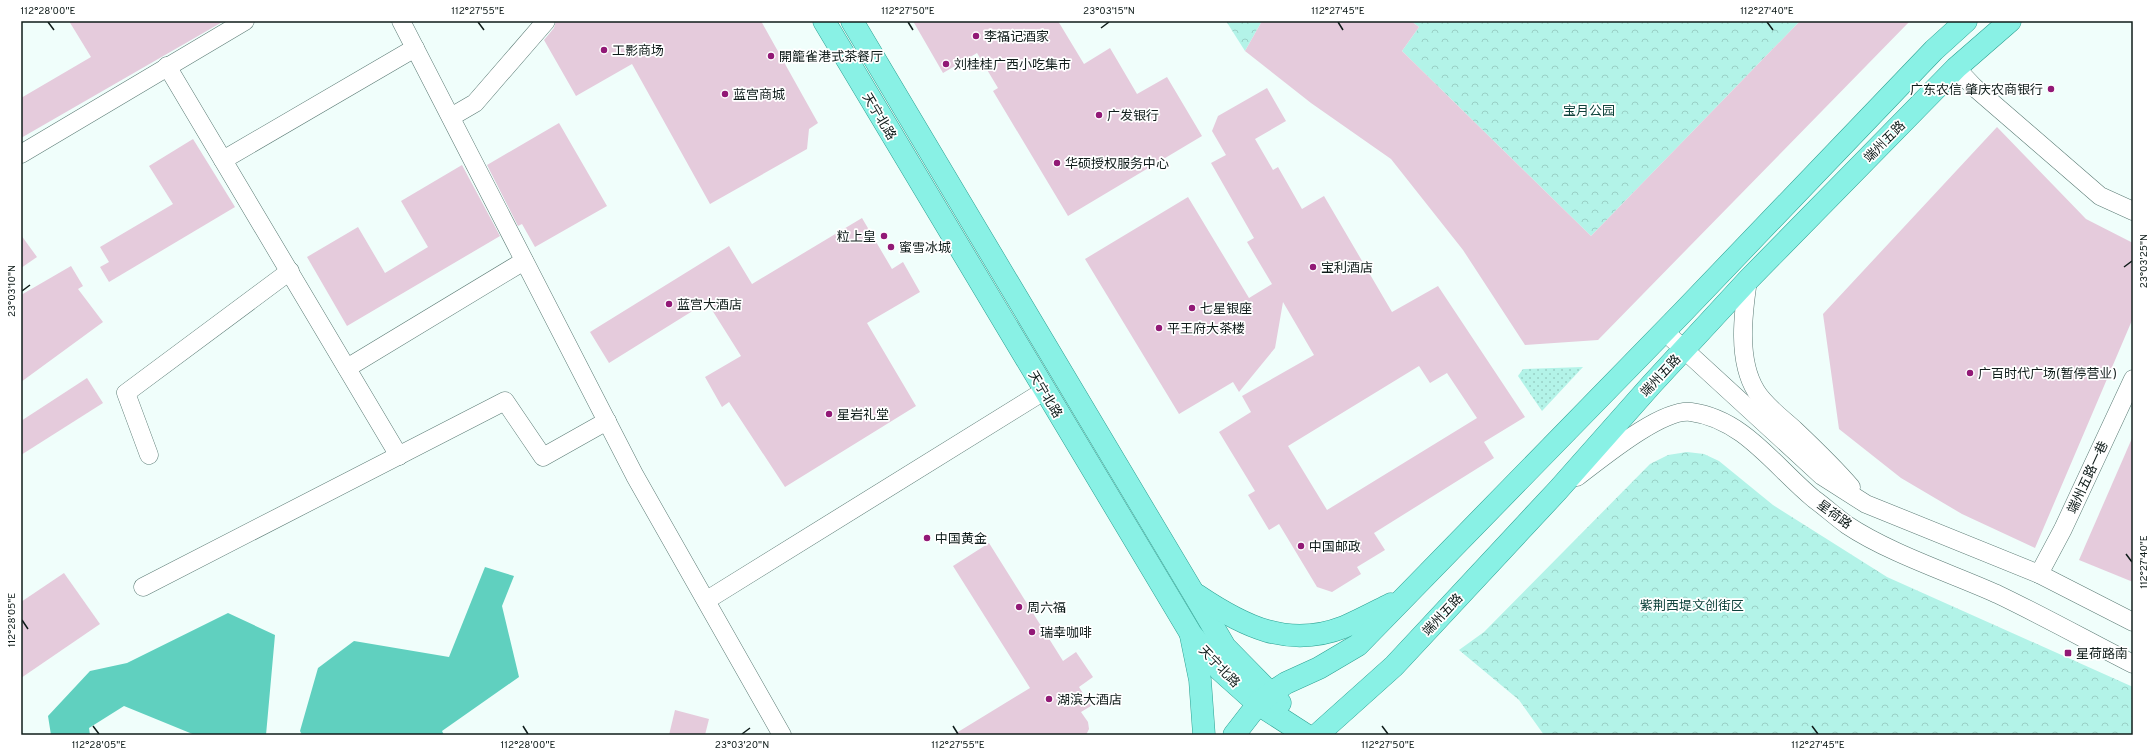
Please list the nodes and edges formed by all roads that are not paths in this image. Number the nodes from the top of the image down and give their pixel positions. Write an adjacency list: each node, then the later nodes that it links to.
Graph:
1 (245, 21): 9 (street)
2 (401, 21): 8 (street)
3 (546, 21): 11 (street)
4 (824, 21): 22 (main road, 天宁北路)
5 (852, 21): 30 (main road, 天宁北路)
6 (1966, 21): 18 (main road, 端州五路)
7 (2010, 21): 10 (main road, 端州五路)
8 (415, 48): 11 (street); 13 (street)
9 (167, 66): 12 (street); 13 (street)
10 (1956, 68): 14 (street); 17 (main road, 端州五路)
11 (451, 117): 15 (street)
12 (21, 154)
13 (223, 160): 16 (street)
14 (2133, 211)
15 (524, 261): 20 (street); 23 (street)
16 (290, 271): 20 (street); 24 (street)
17 (1748, 280): 19 (main road, 端州五路); 27 (street)
18 (1664, 331): 19 (street, 星荷路); 31 (main road, 端州五路)
19 (1684, 349): 26 (main road, 端州五路); 27 (street, 星荷路)
20 (347, 368): 25 (street)
21 (2133, 379): 28 (street, 端州五路一巷)
22 (1044, 391): 32 (street); 34 (main road, 天宁北路)
23 (607, 421): 25 (street); 32 (street)
24 (149, 455)
25 (399, 456): 29 (street)
26 (1558, 490): 35 (street, 星荷路); 41 (main road, 端州五路)
27 (1866, 504): 28 (street, 星荷路)
28 (2039, 574): 33 (street, 星荷路)
29 (143, 587)
30 (1194, 594): 31 (main road); 36 (main road, 天宁北路)
31 (1407, 597): 36 (main road, 端州五路)
32 (707, 600): 37 (street)
33 (2133, 622)
34 (1191, 634): 36 (main road, 天宁北路); 38 (main road)
35 (2133, 664)
36 (1264, 698): 39 (main road, 端州五路); 40 (main road, 天宁北路)
37 (782, 735)
38 (1204, 735)
39 (1234, 735)
40 (1307, 735)
41 (1317, 735)

